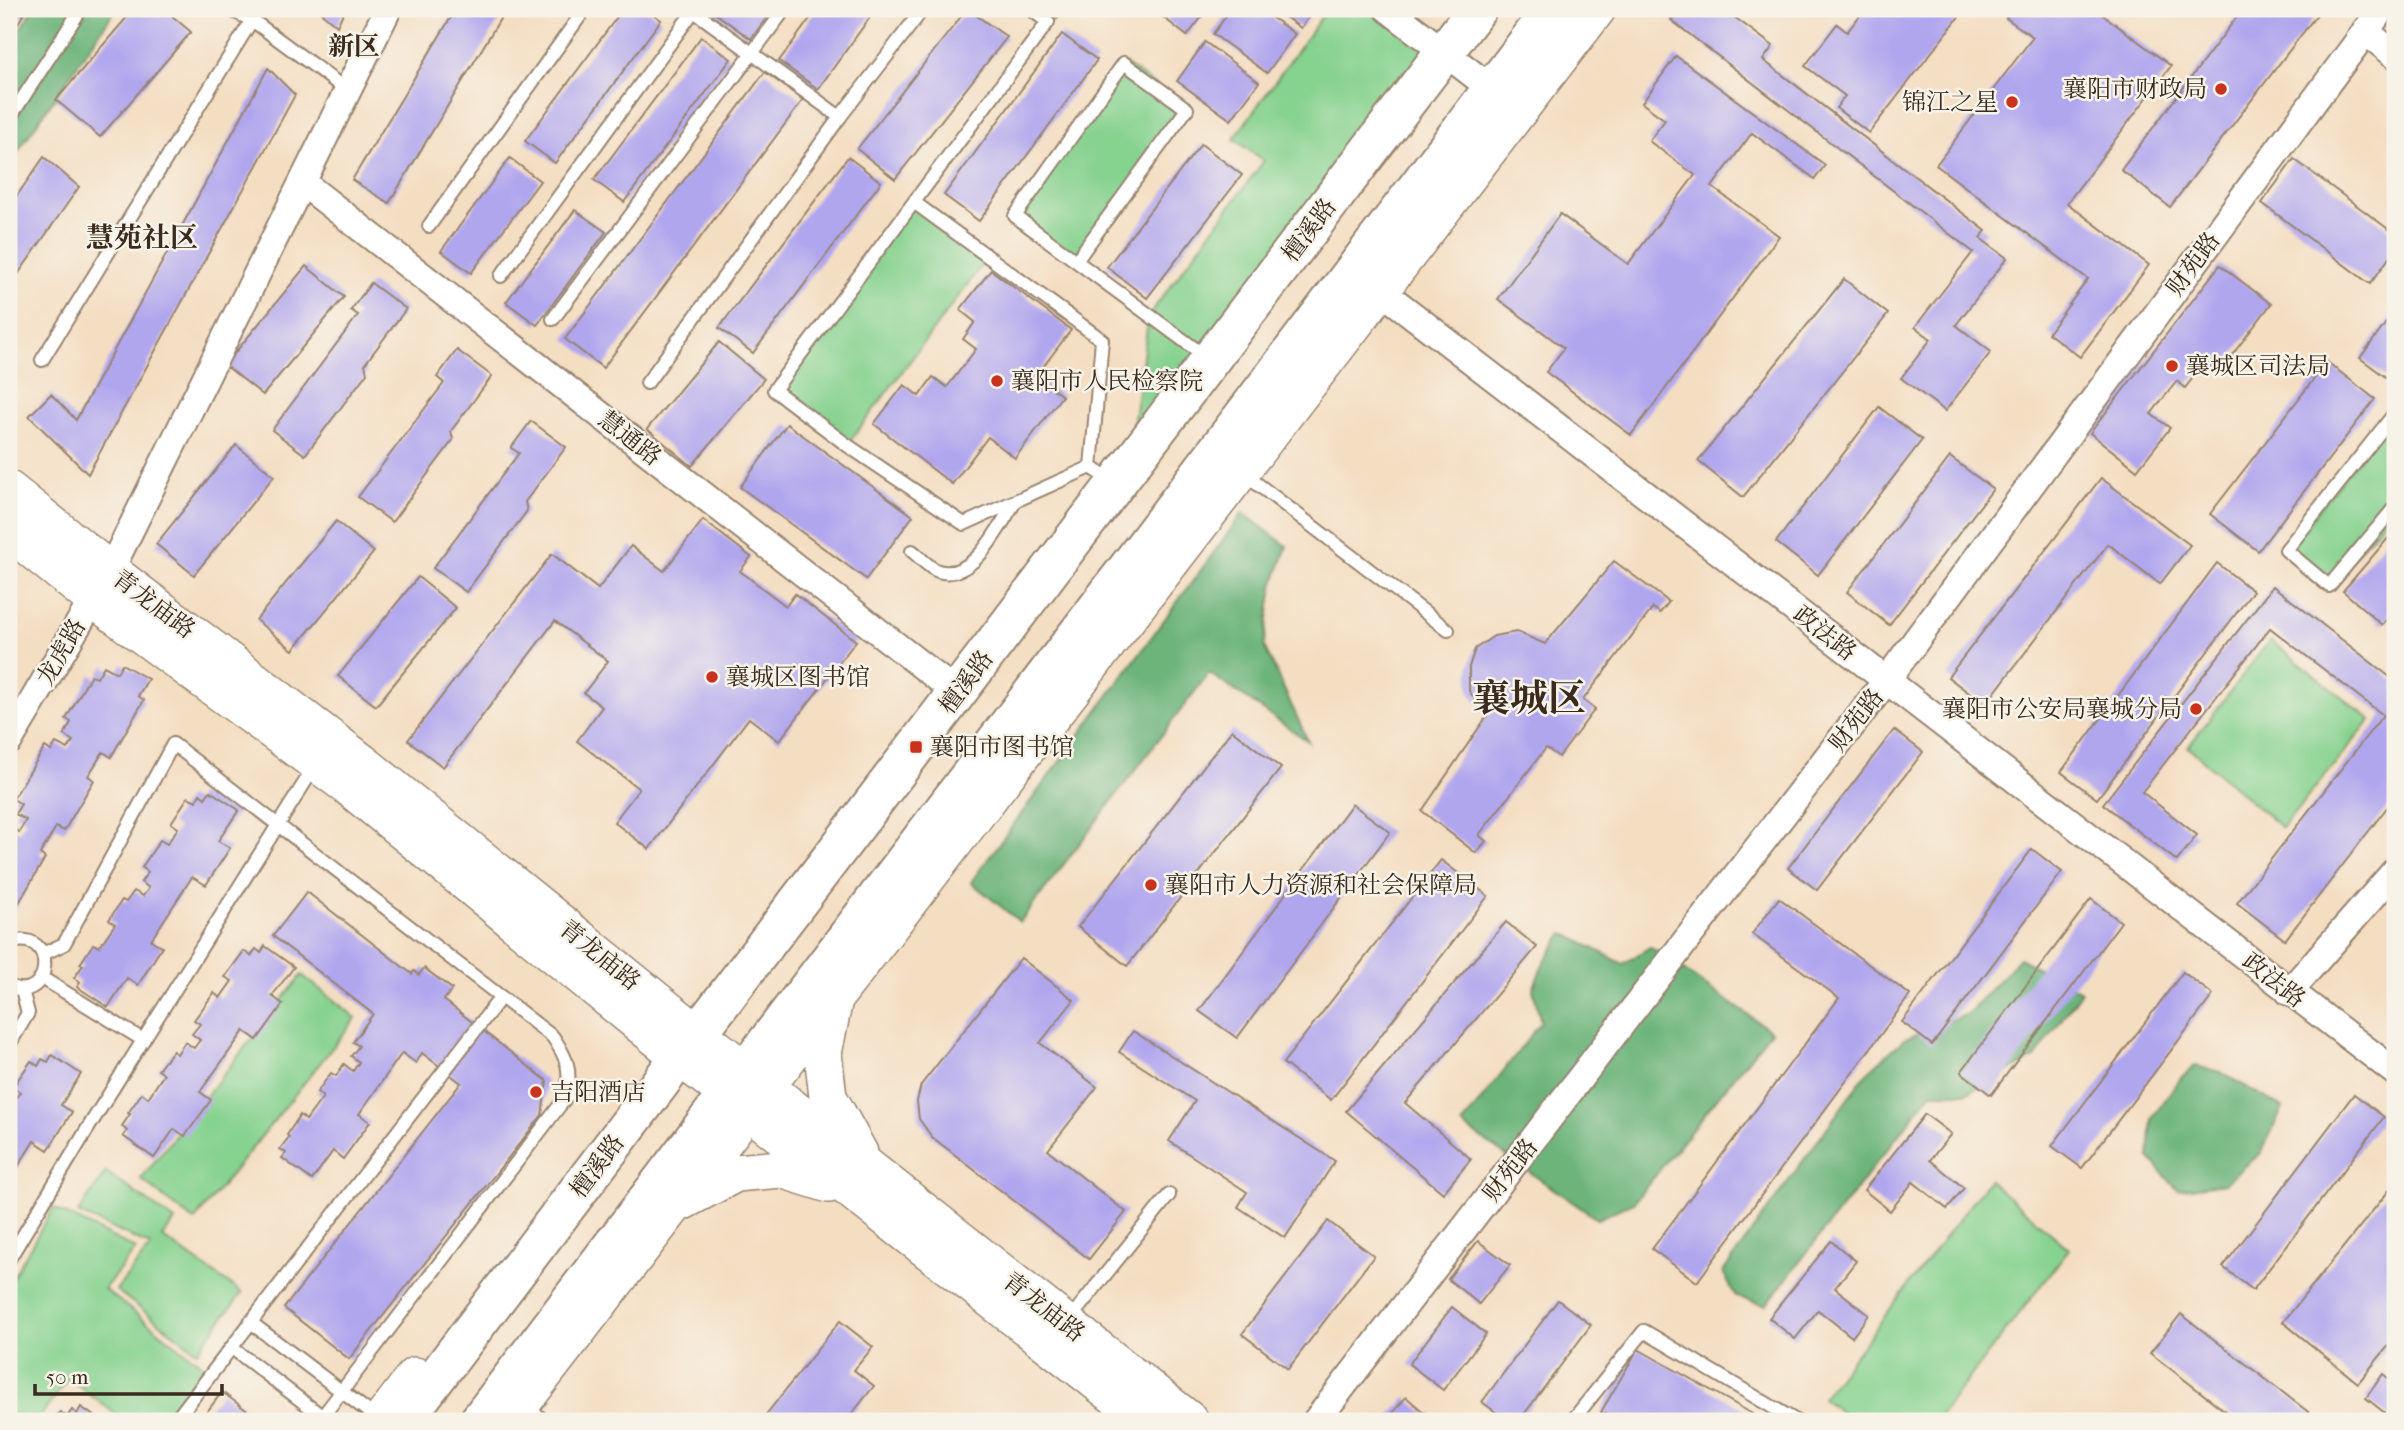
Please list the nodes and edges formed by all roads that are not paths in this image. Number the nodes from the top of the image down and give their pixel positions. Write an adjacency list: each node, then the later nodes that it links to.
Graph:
1 (81, 9): 23 (lane)
2 (229, 9): 15 (lane)
3 (388, 9): 21 (street, 龙虎路)
4 (585, 9): 26 (lane)
5 (693, 9): 18 (lane); 28 (lane)
6 (785, 9): 18 (lane)
7 (923, 9): 22 (lane)
8 (1030, 9): 25 (lane)
9 (1388, 9): 17 (street)
10 (1459, 9): 17 (street)
11 (1477, 9): 17 (main road, 檀溪路)
12 (1553, 9): 20 (main road)
13 (1597, 9): 29 (street)
14 (2382, 9): 16 (street, 财苑路)
15 (254, 14): 21 (lane); 32 (lane)
16 (2365, 31): 19 (street); 44 (street, 财苑路)
17 (1438, 47): 20 (street); 31 (street); 36 (main road, 檀溪路)
18 (751, 53): 22 (lane); 30 (lane)
19 (2395, 55)
20 (1492, 89): 29 (main road)
21 (348, 91): 24 (street, 龙虎路)
22 (840, 117): 33 (lane)
23 (9, 119)
24 (303, 183): 42 (street, 龙虎路); 45 (street, 慧通路)
25 (915, 203): 36 (lane); 38 (lane)
26 (429, 226)
27 (1076, 261): 27 (lane); 31 (lane)
28 (501, 276)
29 (1367, 280): 35 (street); 44 (street, 政法路); 61 (main road)
30 (553, 319)
31 (1198, 351): 36 (street)
32 (42, 360)
33 (647, 383)
34 (2394, 418): 39 (lane)
35 (1240, 471): 43 (lane); 55 (street)
36 (1104, 475): 38 (lane); 45 (main road, 檀溪路)
37 (9, 490): 42 (street, 青龙庙路)
38 (1015, 502): 41 (lane)
39 (2395, 507)
40 (9, 531): 42 (street, 青龙庙路)
41 (912, 551)
42 (101, 584): 46 (street, 龙虎路); 47 (street, 青龙庙路); 58 (street, 青龙庙路)
43 (1448, 630)
44 (1886, 681): 54 (street, 政法路); 78 (street, 财苑路)
45 (951, 688): 58 (main road, 檀溪路)
46 (9, 741)
47 (317, 763): 48 (lane); 58 (street, 青龙庙路)
48 (278, 824): 51 (lane); 56 (lane); 57 (lane)
49 (2395, 871): 54 (street)
50 (9, 943): 51 (lane)
51 (43, 954): 52 (lane)
52 (42, 978): 53 (lane); 57 (lane)
53 (15, 988): 59 (lane)
54 (2289, 992): 60 (street, 政法路)
55 (835, 995): 61 (street); 62 (street)
56 (501, 997): 66 (lane); 69 (lane)
57 (143, 1040): 65 (lane)
58 (682, 1040): 61 (street, 青龙庙路); 73 (street); 74 (main road, 檀溪路)
59 (9, 1045)
60 (2395, 1072)
61 (746, 1090): 62 (street, 青龙庙路); 64 (street); 75 (main road)
62 (860, 1179): 64 (street); 67 (street, 青龙庙路)
63 (1169, 1195): 67 (lane)
64 (673, 1206): 70 (street)
65 (9, 1259)
66 (250, 1321): 68 (lane); 69 (lane)
67 (1058, 1334): 76 (street, 青龙庙路); 77 (street, 青龙庙路)
68 (232, 1348): 71 (lane); 72 (lane)
69 (342, 1391): 71 (lane); 73 (lane)
70 (525, 1415)
71 (324, 1420)
72 (175, 1421)
73 (381, 1421)
74 (403, 1421)
75 (479, 1421)
76 (1147, 1421)
77 (1190, 1421)
78 (1316, 1421)
79 (1572, 1421): 80 (lane)
80 (1796, 1421)

